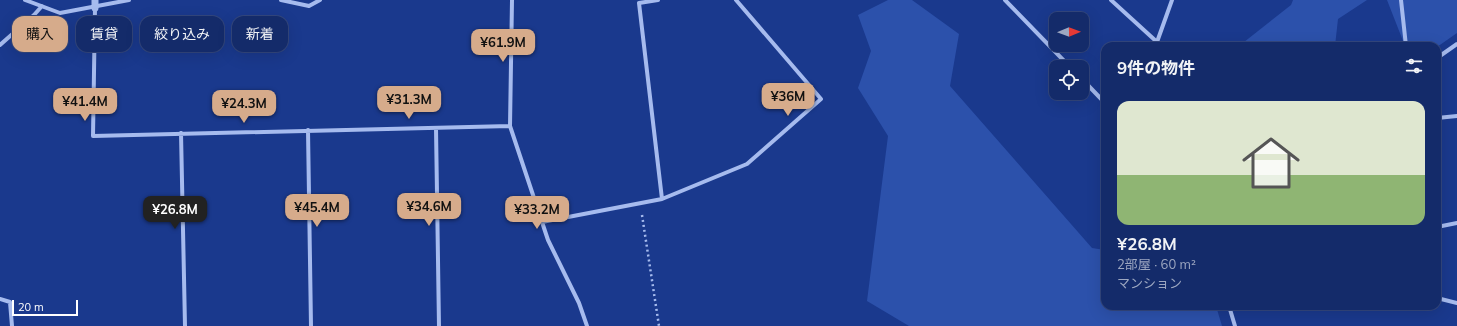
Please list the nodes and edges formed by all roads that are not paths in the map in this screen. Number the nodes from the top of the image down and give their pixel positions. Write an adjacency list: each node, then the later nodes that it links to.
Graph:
1 (25, 0): 13 (street)
2 (130, 0): 12 (street)
3 (281, 0): 4 (street)
4 (320, 0)
5 (512, 0): 24 (street)
6 (658, 0): 28 (street)
7 (736, 0): 28 (street)
8 (1004, 0): 19 (street)
9 (1111, 0): 14 (street)
10 (1172, 0): 14 (street)
11 (1401, 0): 15 (street)
12 (95, 4): 13 (street); 27 (street)
13 (42, 6): 17 (street)
14 (1157, 42)
15 (1406, 42)
16 (1457, 44): 18 (street)
17 (0, 45)
18 (1441, 55)
19 (1063, 60)
20 (1089, 86): 21 (street)
21 (1101, 99)
22 (1457, 116): 23 (street)
23 (1441, 118)
24 (510, 126): 25 (street); 29 (street)
25 (436, 128): 26 (street); 39 (street)
26 (308, 130): 27 (street); 38 (street)
27 (181, 133): 37 (street)
28 (662, 198): 29 (street)
29 (542, 222): 40 (street)
30 (1457, 223): 31 (street)
31 (1441, 226)
32 (0, 299): 36 (street)
33 (1441, 299): 34 (street)
34 (1457, 303)
35 (1230, 310): 41 (street)
36 (12, 326)
37 (185, 326)
38 (311, 326)
39 (439, 326)
40 (586, 326)
41 (1235, 326)

